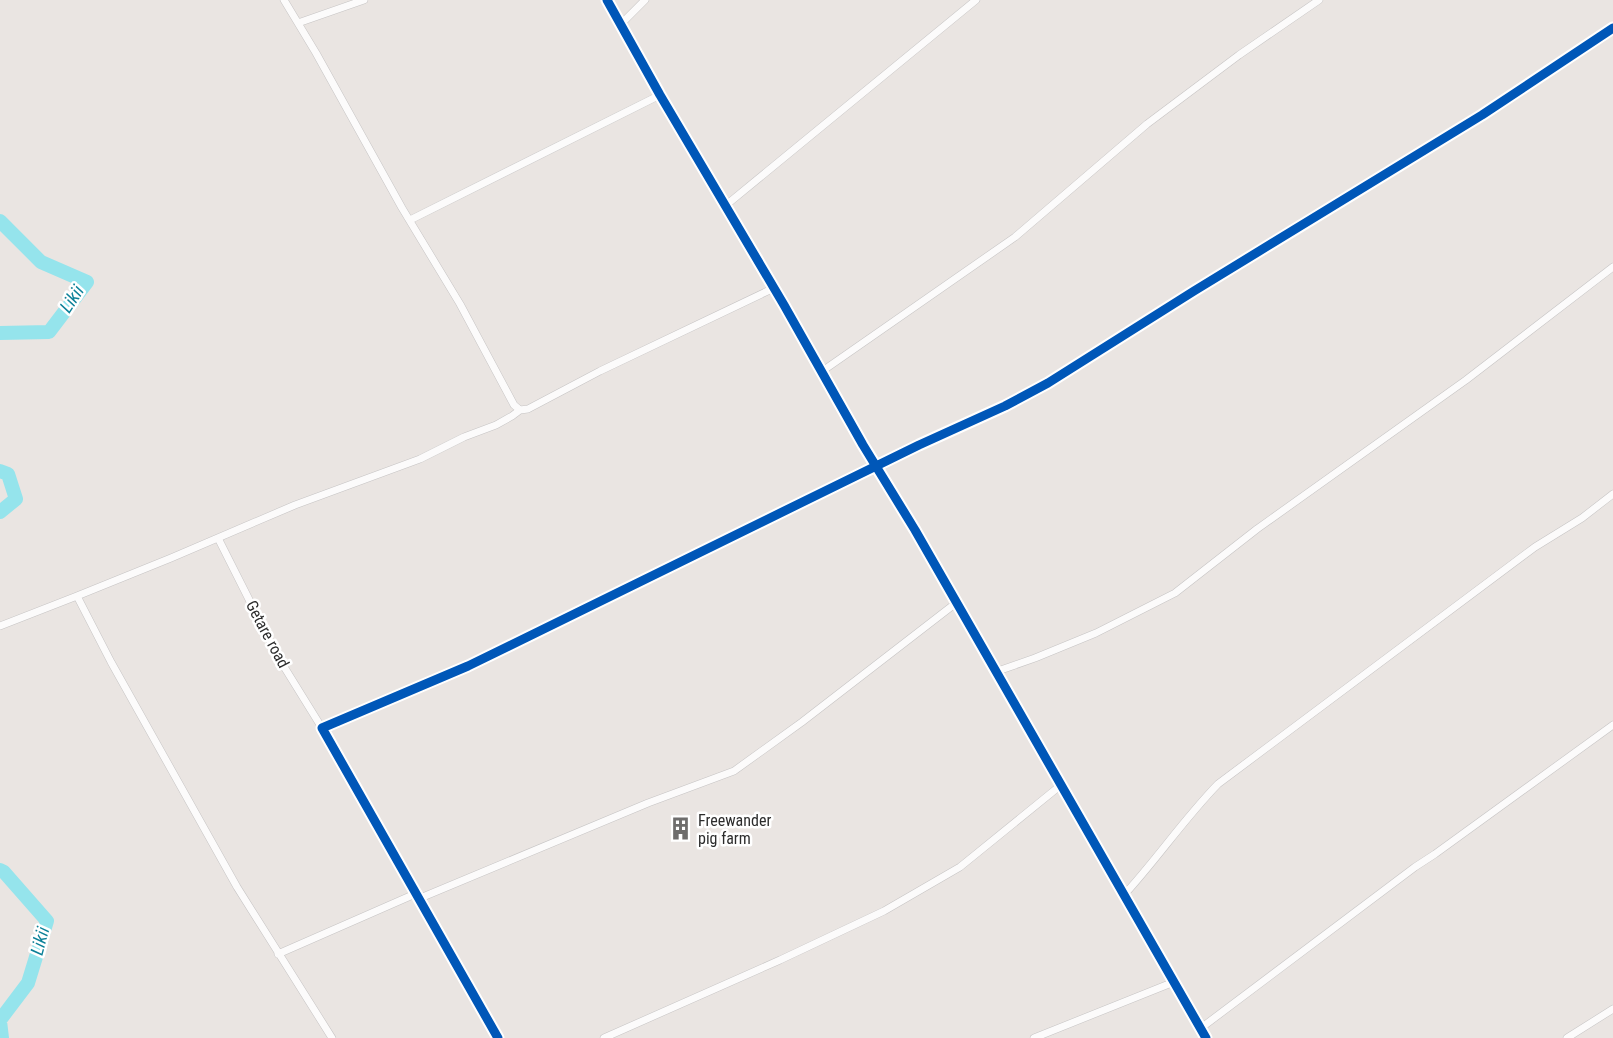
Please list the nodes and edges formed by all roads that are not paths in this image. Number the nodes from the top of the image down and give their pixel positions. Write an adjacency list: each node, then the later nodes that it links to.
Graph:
1 (284, 0): 7 (street)
2 (364, 0): 7 (street)
3 (607, 0): 8 (street)
4 (645, 0): 8 (street)
5 (976, 0): 11 (street)
6 (1319, 0): 15 (street)
7 (298, 23): 12 (street)
8 (621, 24): 10 (street)
9 (1613, 28): 17 (street)
10 (660, 95): 11 (street); 12 (street)
11 (725, 206): 14 (street)
12 (410, 220): 16 (street)
13 (1613, 267): 23 (street)
14 (774, 288): 15 (street); 16 (street)
15 (821, 372): 17 (street)
16 (520, 410): 19 (street)
17 (877, 467): 21 (street); 25 (street)
18 (1613, 494): 27 (street)
19 (218, 538): 20 (street); 25 (street, Getare road)
20 (76, 596): 22 (street); 29 (street)
21 (957, 603): 23 (street); 28 (street)
22 (0, 626)
23 (995, 672): 26 (street)
24 (1613, 725): 32 (street)
25 (322, 728): 28 (street, Getare road)
26 (1061, 785): 27 (street); 35 (street)
27 (1124, 895): 30 (street)
28 (416, 896): 29 (street); 34 (street, Getare road)
29 (278, 954): 33 (street)
30 (1174, 982): 32 (street); 36 (street)
31 (1613, 1009): 38 (street)
32 (1201, 1029): 37 (street)
33 (332, 1038)
34 (498, 1038)
35 (604, 1038)
36 (1034, 1038)
37 (1206, 1038)
38 (1567, 1038)

